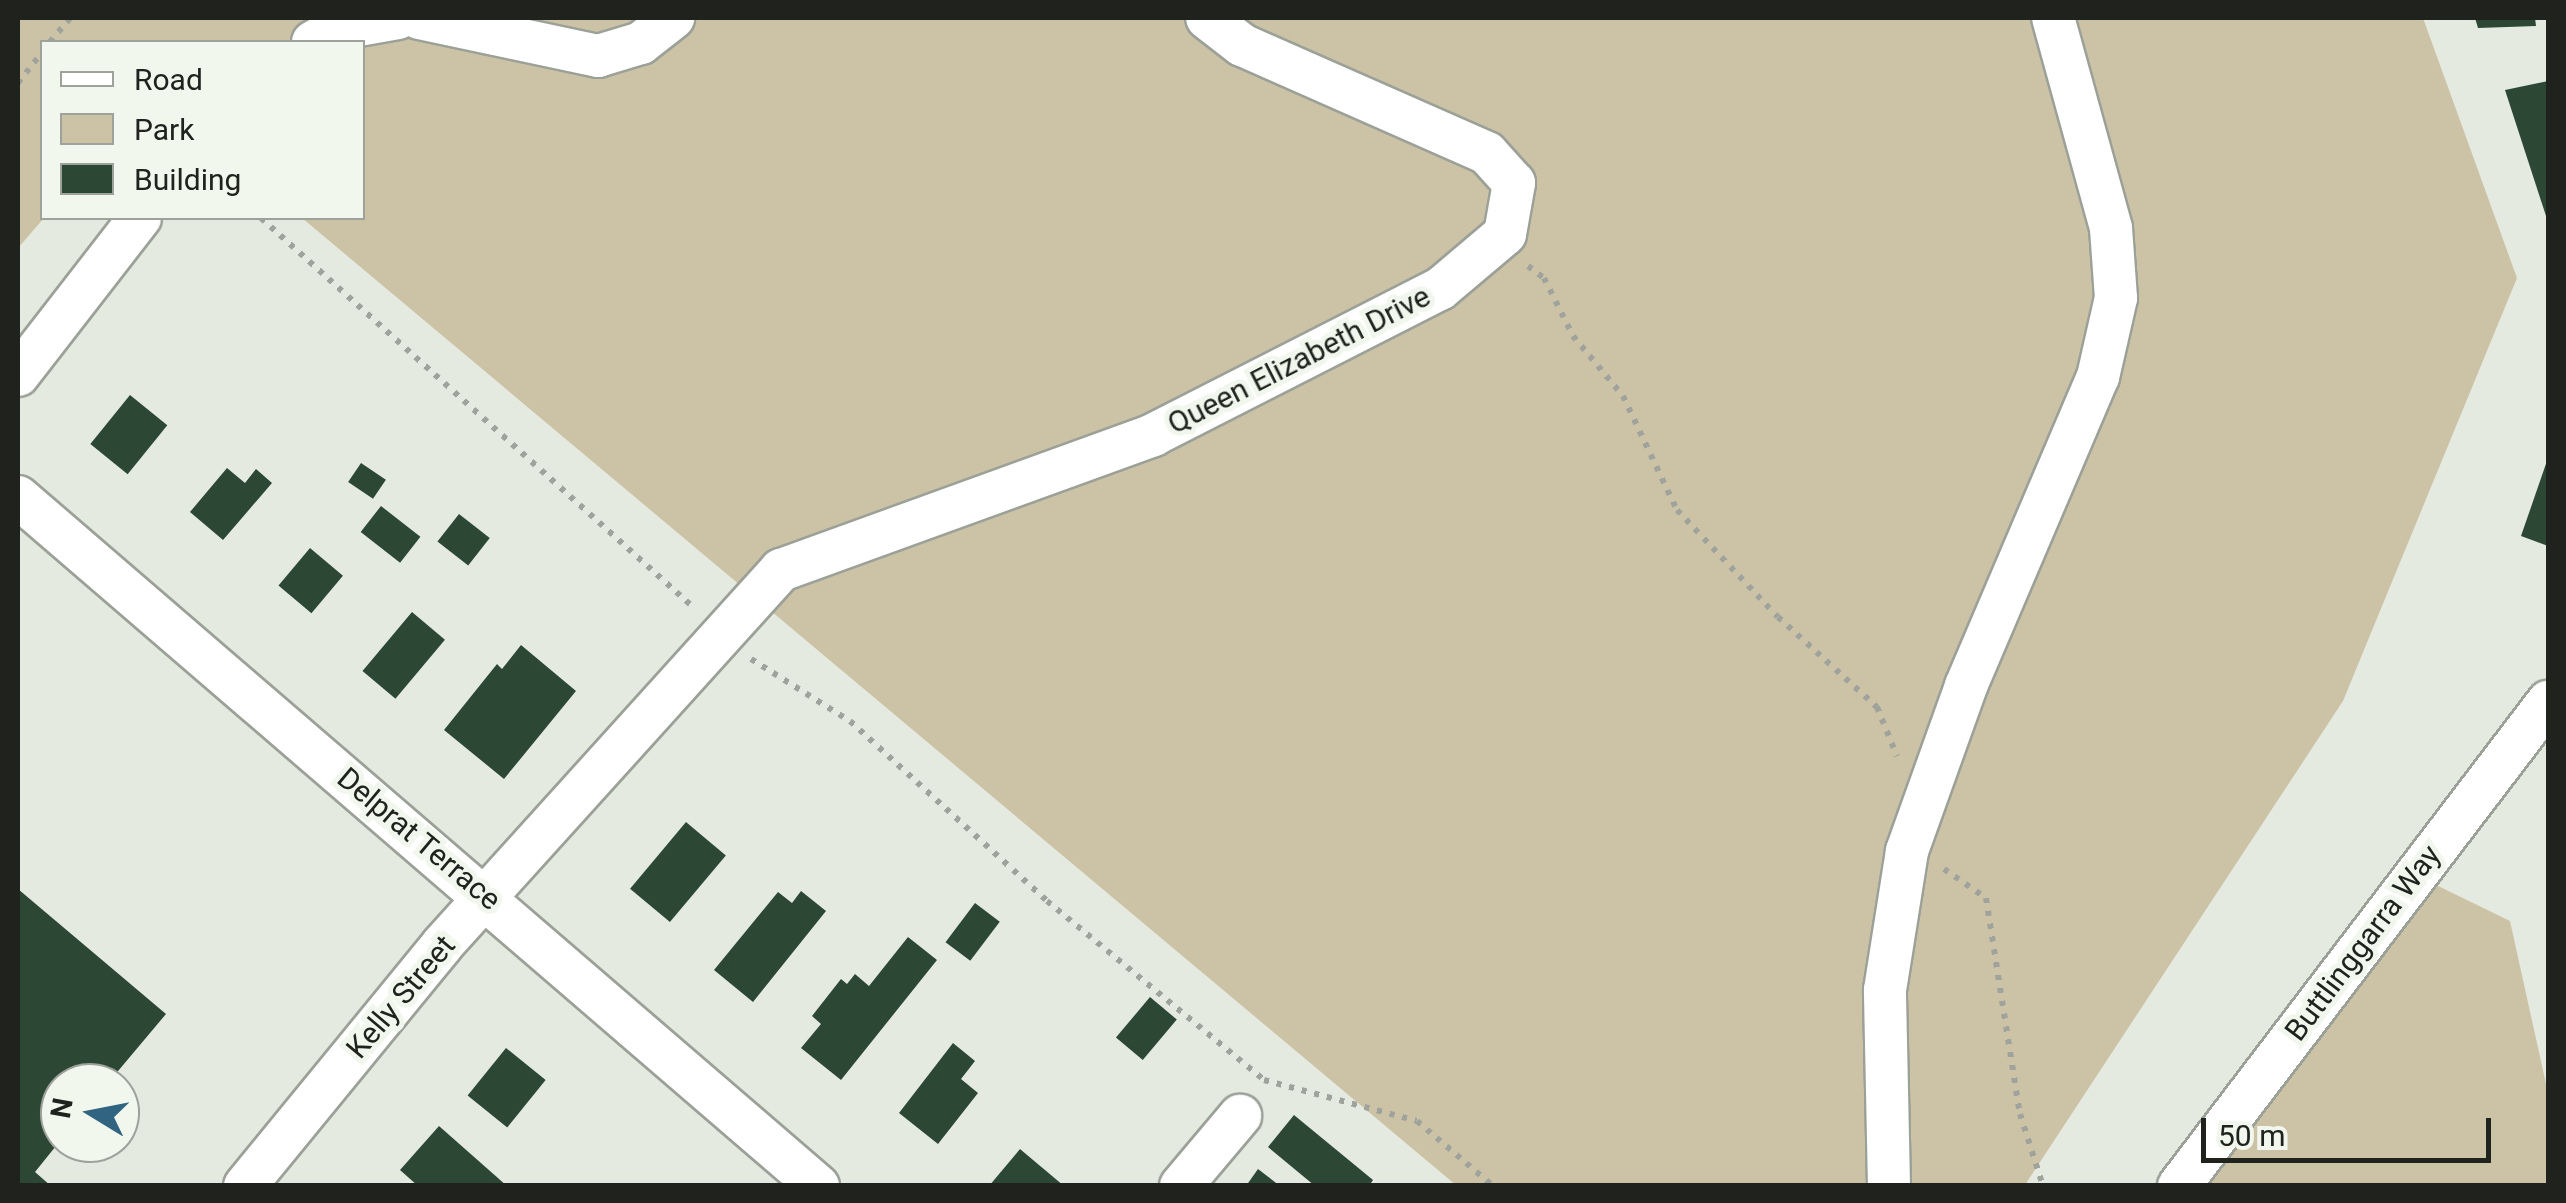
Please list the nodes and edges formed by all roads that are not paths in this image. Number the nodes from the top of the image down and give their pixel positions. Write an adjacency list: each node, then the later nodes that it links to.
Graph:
1 (398, 18): 6 (street)
2 (419, 18): 3 (street)
3 (673, 18)
4 (1207, 18): 10 (street, Queen Elizabeth Drive)
5 (2053, 18): 17 (street)
6 (317, 40)
7 (138, 220): 8 (street)
8 (18, 375)
9 (18, 497): 12 (street, Delprat Terrace)
10 (723, 634): 12 (street, Kelly Street)
11 (2548, 702): 18 (street, Buttlinggarra Way)
12 (486, 896): 14 (street, Kelly Street); 15 (street, Delprat Terrace)
13 (1240, 1116): 16 (street)
14 (245, 1186)
15 (818, 1186)
16 (1181, 1186)
17 (1888, 1186)
18 (2179, 1186)

